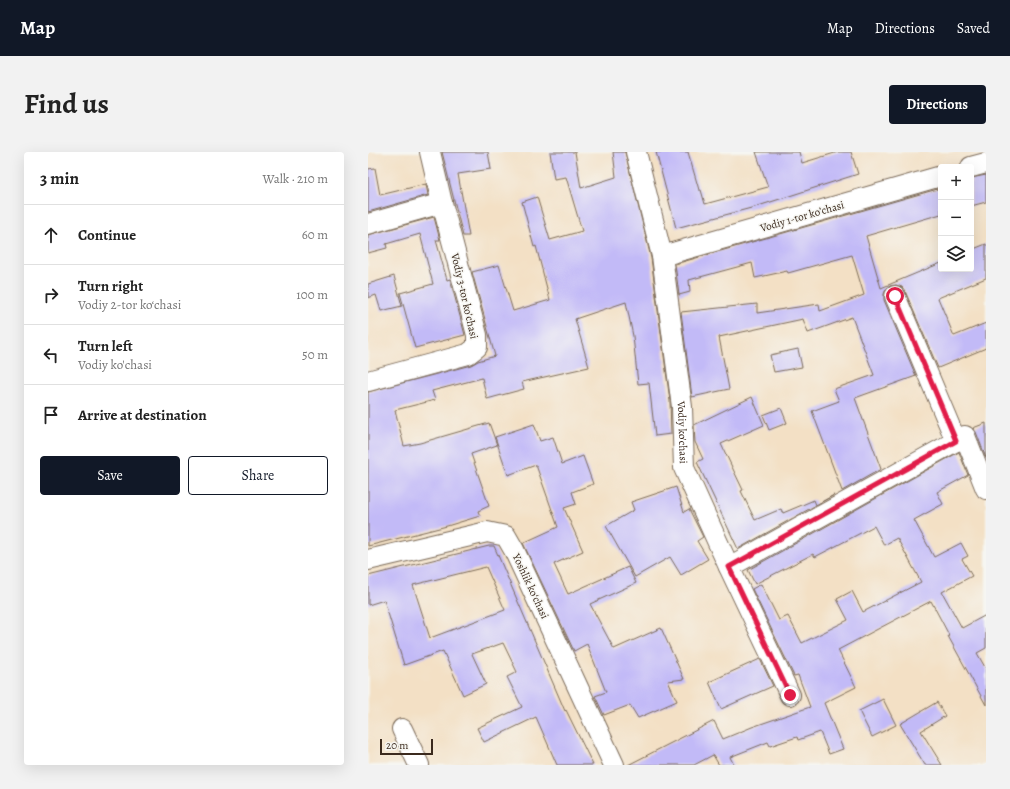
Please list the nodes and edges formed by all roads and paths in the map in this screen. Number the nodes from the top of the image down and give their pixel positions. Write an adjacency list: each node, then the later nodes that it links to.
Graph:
1 (430, 152): 6 (street, Vodiy 3-tor koʼchasi)
2 (636, 152): 8 (street, Vodiy ko'chasi)
3 (986, 163): 4 (street)
4 (974, 166)
5 (938, 177): 8 (street, Vodiy 1-tor koʼchasi)
6 (442, 203): 7 (street); 10 (street, Vodiy 3-tor koʼchasi)
7 (368, 224)
8 (662, 256): 14 (street, Vodiy ko'chasi)
9 (895, 296): 11 (street)
10 (368, 381)
11 (960, 439): 12 (street); 14 (street)
12 (986, 489)
13 (368, 560): 18 (street, Yoshlik koʻchasi)
14 (729, 567): 15 (street, Vodiy ko'chasi)
15 (790, 695)
16 (402, 729): 17 (street)
17 (419, 765)
18 (614, 765)

